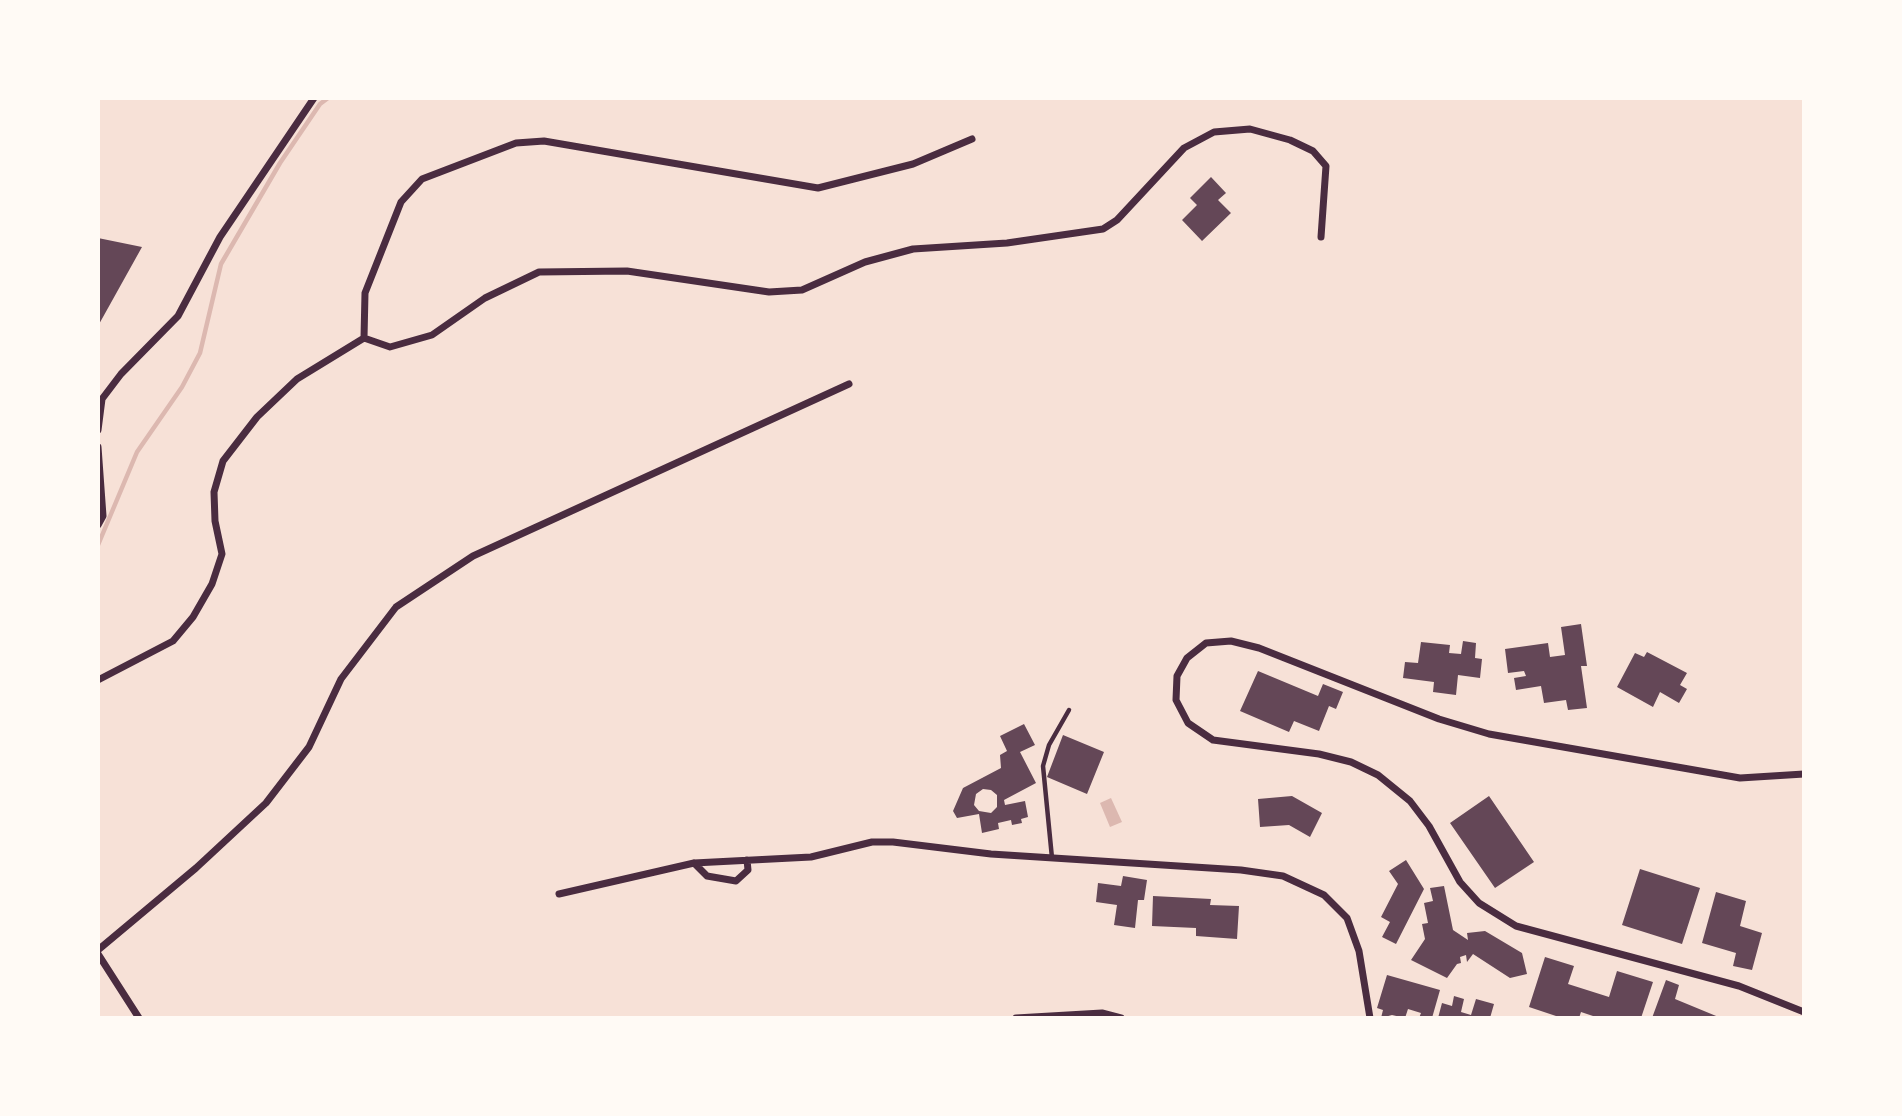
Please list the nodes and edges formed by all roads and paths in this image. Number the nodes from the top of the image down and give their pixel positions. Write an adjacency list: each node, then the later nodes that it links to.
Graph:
1 (314, 98): 6 (street)
2 (972, 139): 4 (street)
3 (1321, 237): 4 (street)
4 (364, 338): 9 (street)
5 (849, 384): 16 (street)
6 (98, 430)
7 (98, 447): 8 (street)
8 (98, 525)
9 (98, 680)
10 (1069, 710): 12 (lane)
11 (1804, 774): 17 (street)
12 (1052, 859): 13 (street); 21 (street)
13 (747, 860): 14 (street); 14 (street)
14 (694, 863): 15 (street)
15 (559, 894)
16 (98, 952): 18 (street)
17 (1804, 1012)
18 (139, 1018)
19 (1016, 1018): 20 (street)
20 (1121, 1018)
21 (1370, 1018)

